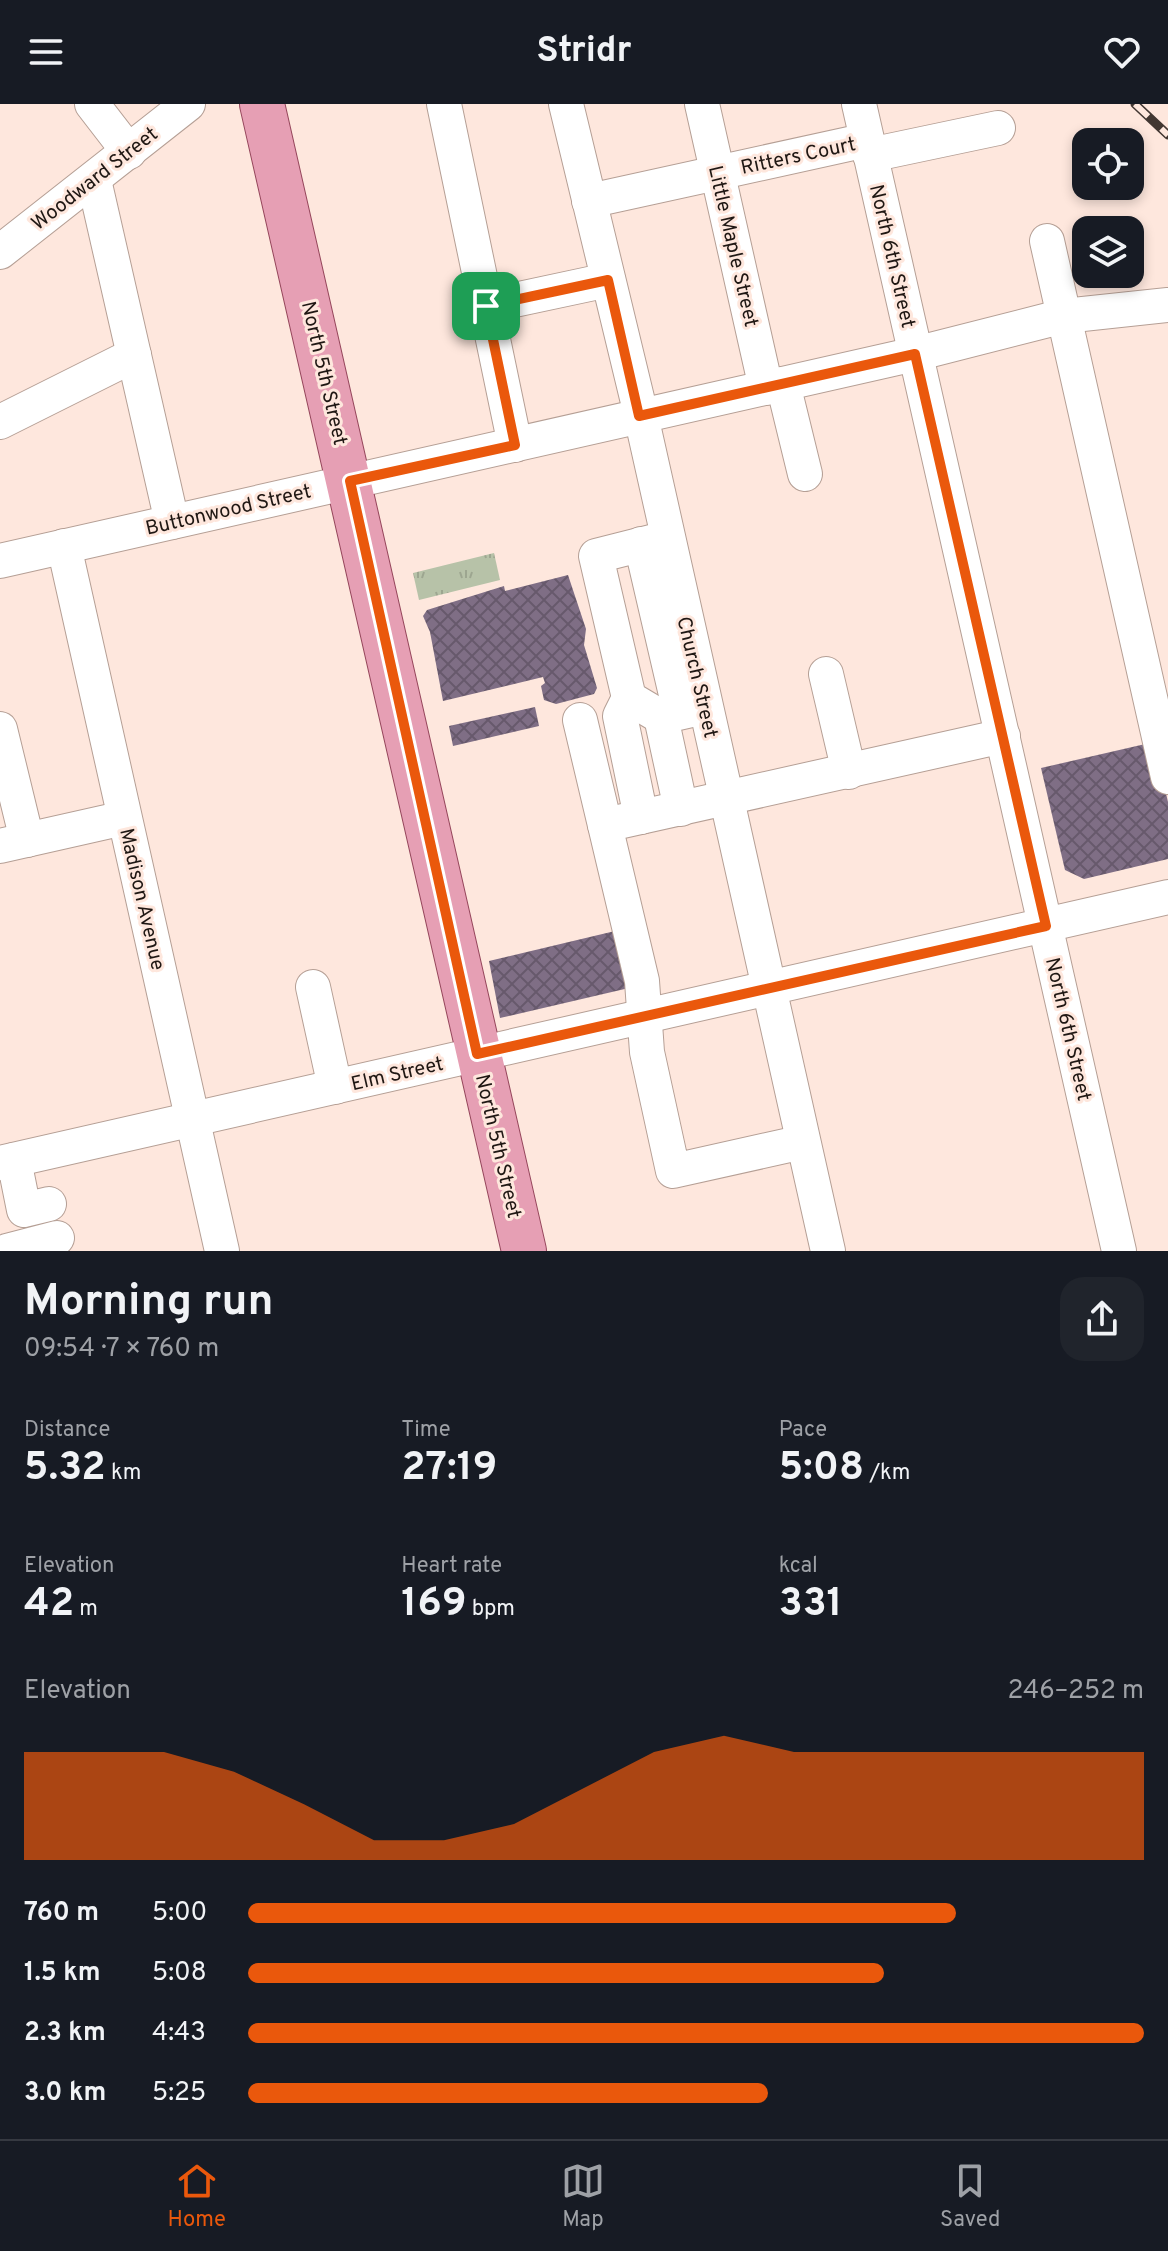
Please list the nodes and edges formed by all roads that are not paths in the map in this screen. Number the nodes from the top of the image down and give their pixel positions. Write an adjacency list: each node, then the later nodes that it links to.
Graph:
1 (92, 104): 10 (street)
2 (188, 104): 10 (street, Woodward Street)
3 (262, 104): 27 (main road, North 5th Street)
4 (444, 104): 18 (street)
5 (566, 104): 13 (street, Church Street)
6 (702, 104): 11 (street, Little Maple Street)
7 (859, 104): 9 (street, North 6th Street)
8 (998, 128): 9 (street, Ritters Court)
9 (869, 148): 11 (street, Ritters Court); 20 (street, North 6th Street)
10 (129, 152): 12 (street, Woodward Street)
11 (717, 173): 13 (street, Ritters Court); 22 (street, Little Maple Street)
12 (94, 180): 15 (street, Woodward Street); 21 (street)
13 (589, 201): 16 (street, Church Street)
14 (1047, 241): 19 (street)
15 (0, 252)
16 (608, 280): 18 (street); 23 (street, Church Street)
17 (1168, 305): 19 (street, Buttonwood Street)
18 (486, 306): 25 (street)
19 (1064, 316): 20 (street, Buttonwood Street); 39 (street)
20 (915, 354): 22 (street, Buttonwood Street); 37 (street, North 6th Street)
21 (134, 355): 24 (street); 28 (street)
22 (774, 386): 23 (street, Buttonwood Street); 26 (street, Little Maple Street)
23 (639, 416): 25 (street, Buttonwood Street); 29 (street, Church Street)
24 (0, 422)
25 (515, 445): 27 (street, Buttonwood Street)
26 (805, 474)
27 (350, 481): 28 (street, Buttonwood Street); 51 (main road, North 5th Street)
28 (172, 522): 30 (street, Buttonwood Street)
29 (654, 541): 33 (street); 34 (street, Church Street)
30 (64, 546): 31 (street, Buttonwood Street); 43 (street, Madison Avenue)
31 (0, 561)
32 (826, 674): 38 (street)
33 (629, 698): 34 (street); 42 (street)
34 (682, 712): 40 (street, Church Street); 41 (street)
35 (580, 720): 44 (street)
36 (0, 729): 45 (street)
37 (1003, 736): 38 (street); 47 (street, North 6th Street)
38 (849, 772): 40 (street)
39 (1168, 777)
40 (726, 799): 41 (street); 49 (street, Church Street)
41 (681, 809): 42 (street)
42 (641, 817): 44 (street)
43 (124, 818): 45 (street); 53 (street, Madison Avenue)
44 (605, 825): 50 (street)
45 (13, 843)
46 (1168, 897): 47 (street, Elm Street)
47 (1046, 926): 49 (street, Elm Street); 62 (street, North 6th Street)
48 (313, 987): 52 (street)
49 (768, 988): 50 (street, Elm Street); 54 (street, Church Street)
50 (645, 1016): 51 (street, Elm Street); 54 (street)
51 (477, 1054): 52 (street, Elm Street); 58 (main road, North 5th Street)
52 (335, 1087): 53 (street, Elm Street)
53 (192, 1120): 55 (street, Elm Street); 60 (street, Madison Avenue)
54 (803, 1142): 61 (street, Church Street)
55 (7, 1162): 56 (street)
56 (49, 1204)
57 (57, 1238): 59 (street)
58 (520, 1250)
59 (7, 1251)
60 (222, 1251)
61 (828, 1251)
62 (1119, 1251)

